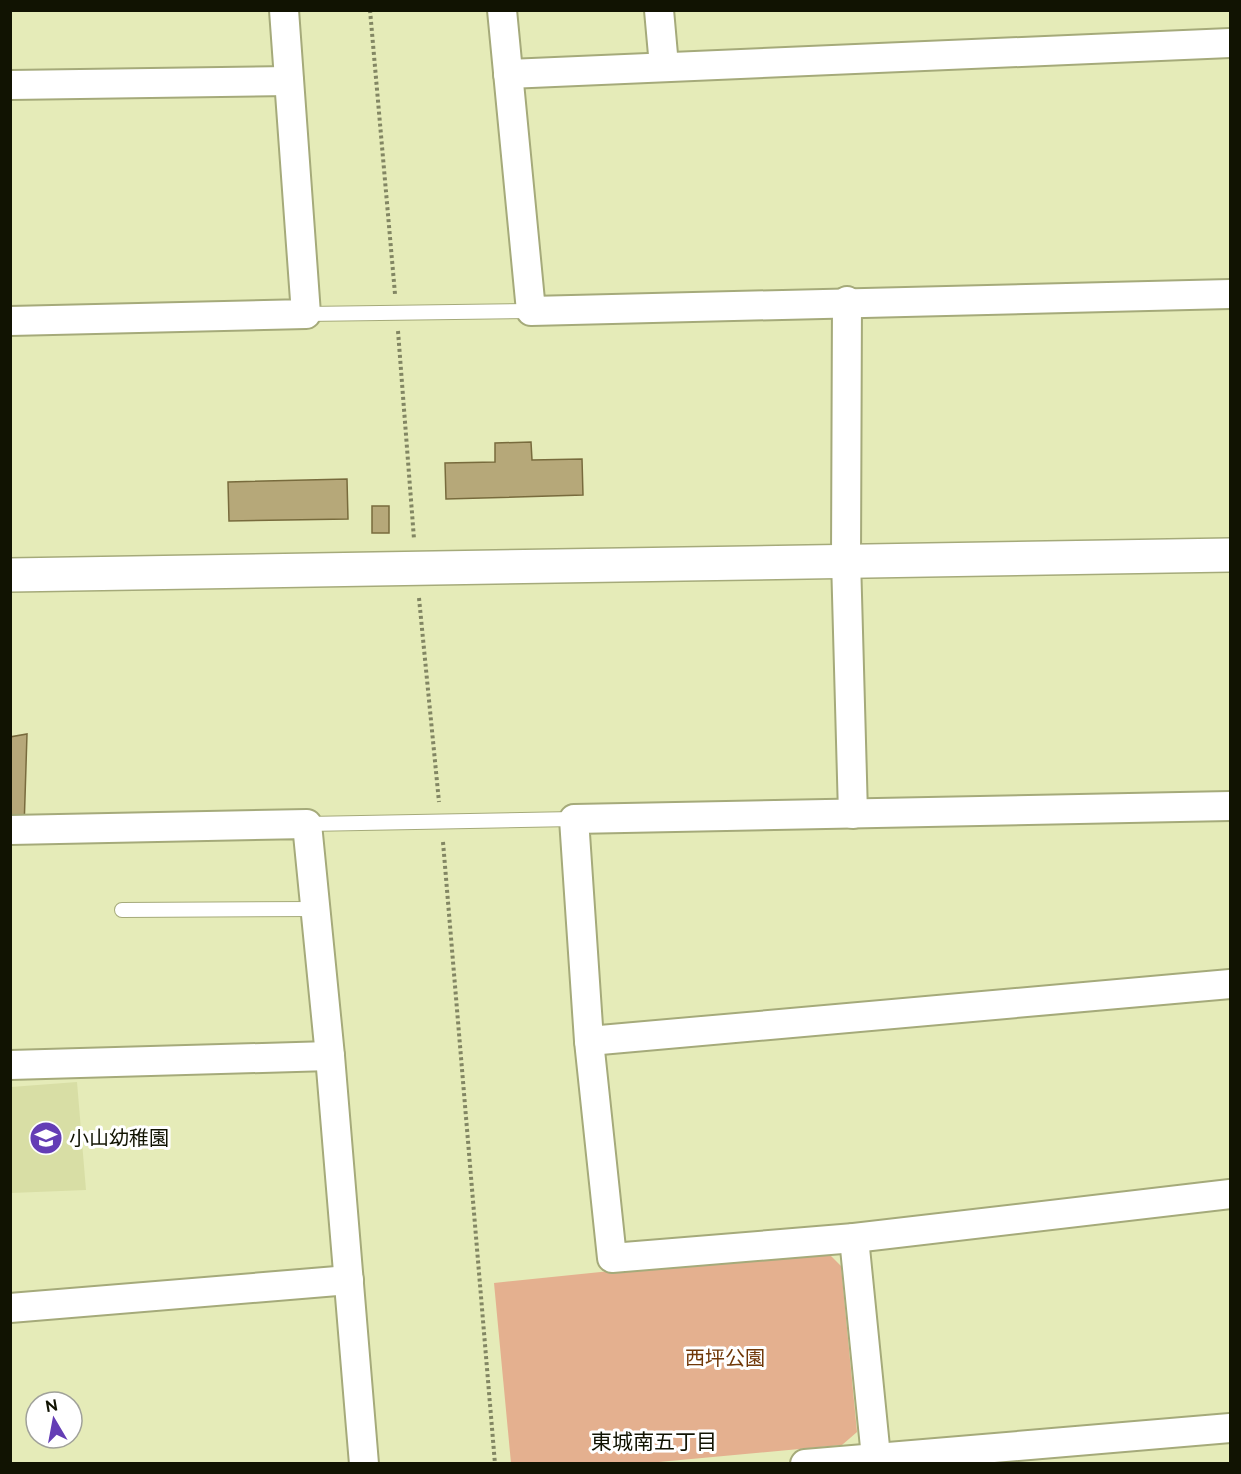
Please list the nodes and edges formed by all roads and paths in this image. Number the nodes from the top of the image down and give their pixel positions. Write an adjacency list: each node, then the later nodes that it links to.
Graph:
1 (284, 10): 8 (street)
2 (370, 10): 13 (path)
3 (502, 10): 7 (street)
4 (659, 10): 6 (street)
5 (1230, 42): 6 (street)
6 (664, 66): 7 (street)
7 (508, 74): 12 (street)
8 (289, 81): 9 (street); 14 (street)
9 (10, 85)
10 (1230, 294): 11 (street)
11 (847, 301): 12 (street); 17 (street)
12 (531, 310): 13 (lane)
13 (396, 314): 14 (lane); 18 (path)
14 (306, 315): 15 (street)
15 (10, 321)
16 (1230, 555): 17 (street)
17 (846, 559): 18 (street); 21 (street)
18 (417, 570): 19 (street); 23 (path)
19 (10, 575)
20 (1230, 806): 21 (street)
21 (853, 814): 22 (street)
22 (574, 819): 23 (lane); 29 (street)
23 (441, 822): 24 (lane); 40 (path)
24 (307, 824): 25 (street); 26 (street)
25 (10, 830)
26 (315, 909): 27 (lane); 30 (street)
27 (122, 910)
28 (1230, 984): 29 (street)
29 (590, 1041): 33 (street)
30 (330, 1056): 31 (street); 34 (street)
31 (10, 1065)
32 (1230, 1194): 33 (street)
33 (854, 1238): 38 (street)
34 (349, 1280): 35 (street); 39 (street)
35 (10, 1308)
36 (1230, 1428): 37 (street)
37 (1100, 1451): 38 (street)
38 (876, 1457): 41 (street)
39 (364, 1464)
40 (495, 1464)
41 (805, 1464)

